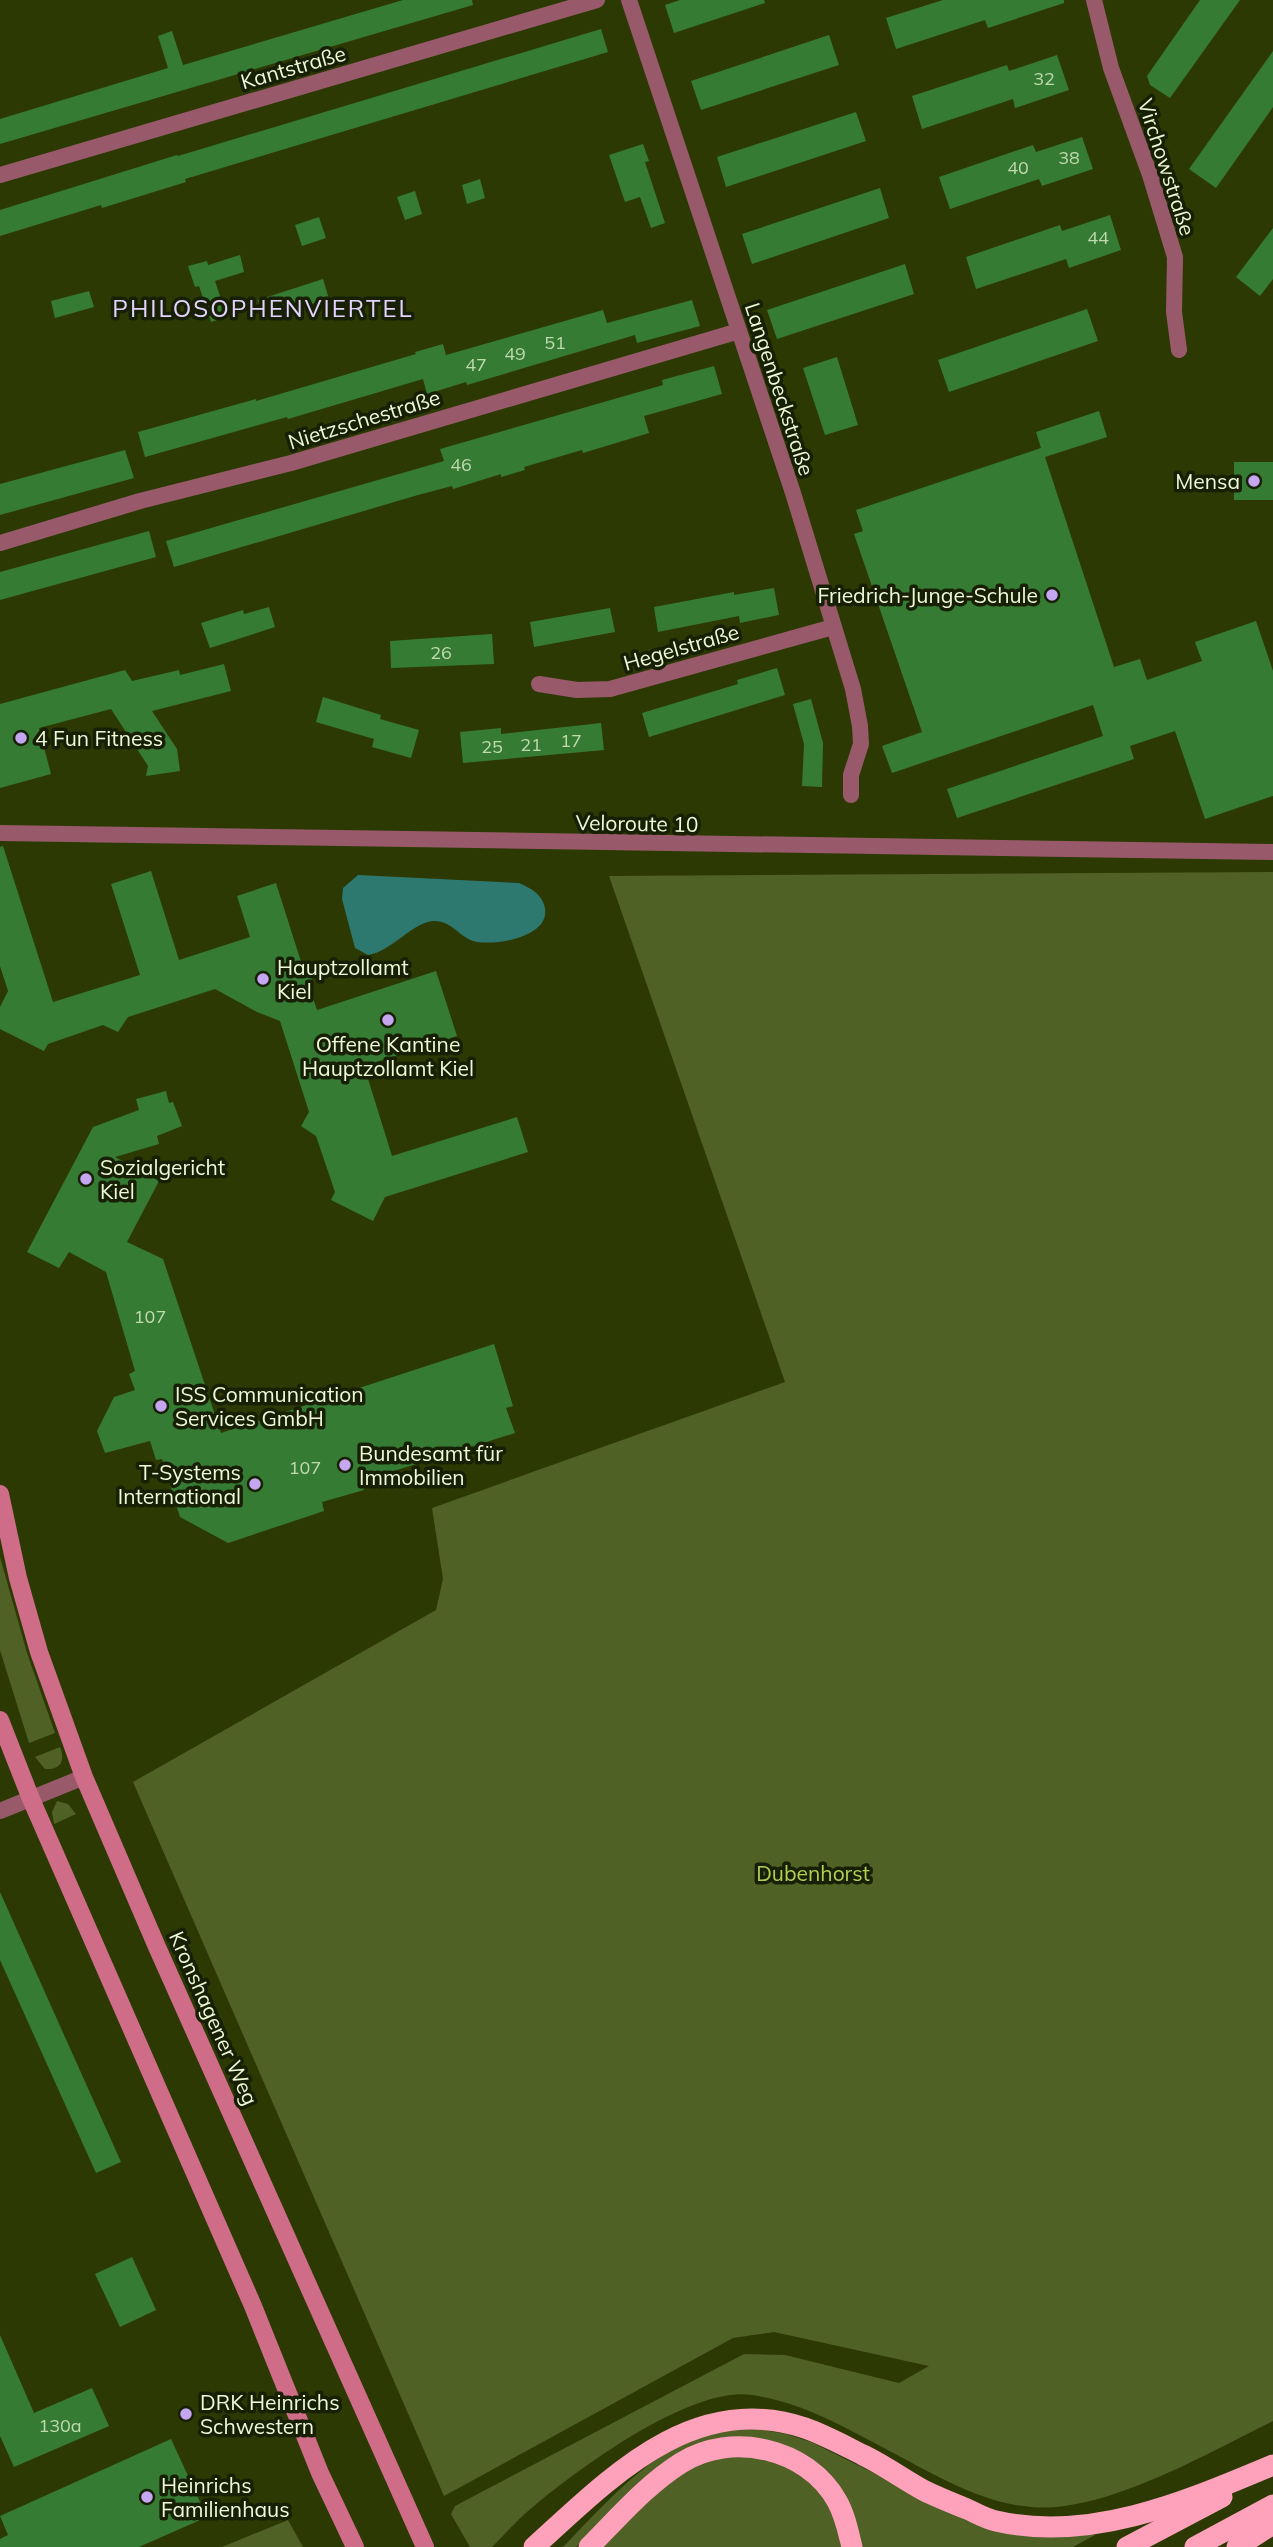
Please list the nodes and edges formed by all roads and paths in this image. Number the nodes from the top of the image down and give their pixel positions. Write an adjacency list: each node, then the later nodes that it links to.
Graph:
1 (597, 0): 4 (street, Kantstraße)
2 (629, 0): 5 (street, Langenbeckstraße)
3 (1094, 0): 6 (street, Virchowstraße)
4 (0, 175)
5 (739, 331): 7 (street, Nietzschestraße); 8 (street, Langenbeckstraße)
6 (1179, 350)
7 (0, 543)
8 (833, 626): 9 (street, Hegelstraße); 10 (street, Langenbeckstraße)
9 (539, 684)
10 (851, 795)
11 (0, 833): 12 (street, Veloroute 10)
12 (1273, 852)
13 (0, 1494): 15 (main road, Kronshagener Weg)
14 (0, 1720): 16 (main road)
15 (84, 1777): 16 (street); 22 (main road, Kronshagener Weg)
16 (30, 1799): 17 (street); 21 (main road)
17 (0, 1811)
18 (1273, 2467): 23 (highway); 26 (highway)
19 (1273, 2505): 27 (highway)
20 (1273, 2524): 28 (highway)
21 (355, 2547)
22 (425, 2547)
23 (534, 2547)
24 (589, 2547): 25 (highway)
25 (852, 2547)
26 (1127, 2547)
27 (1195, 2547)
28 (1237, 2547)

